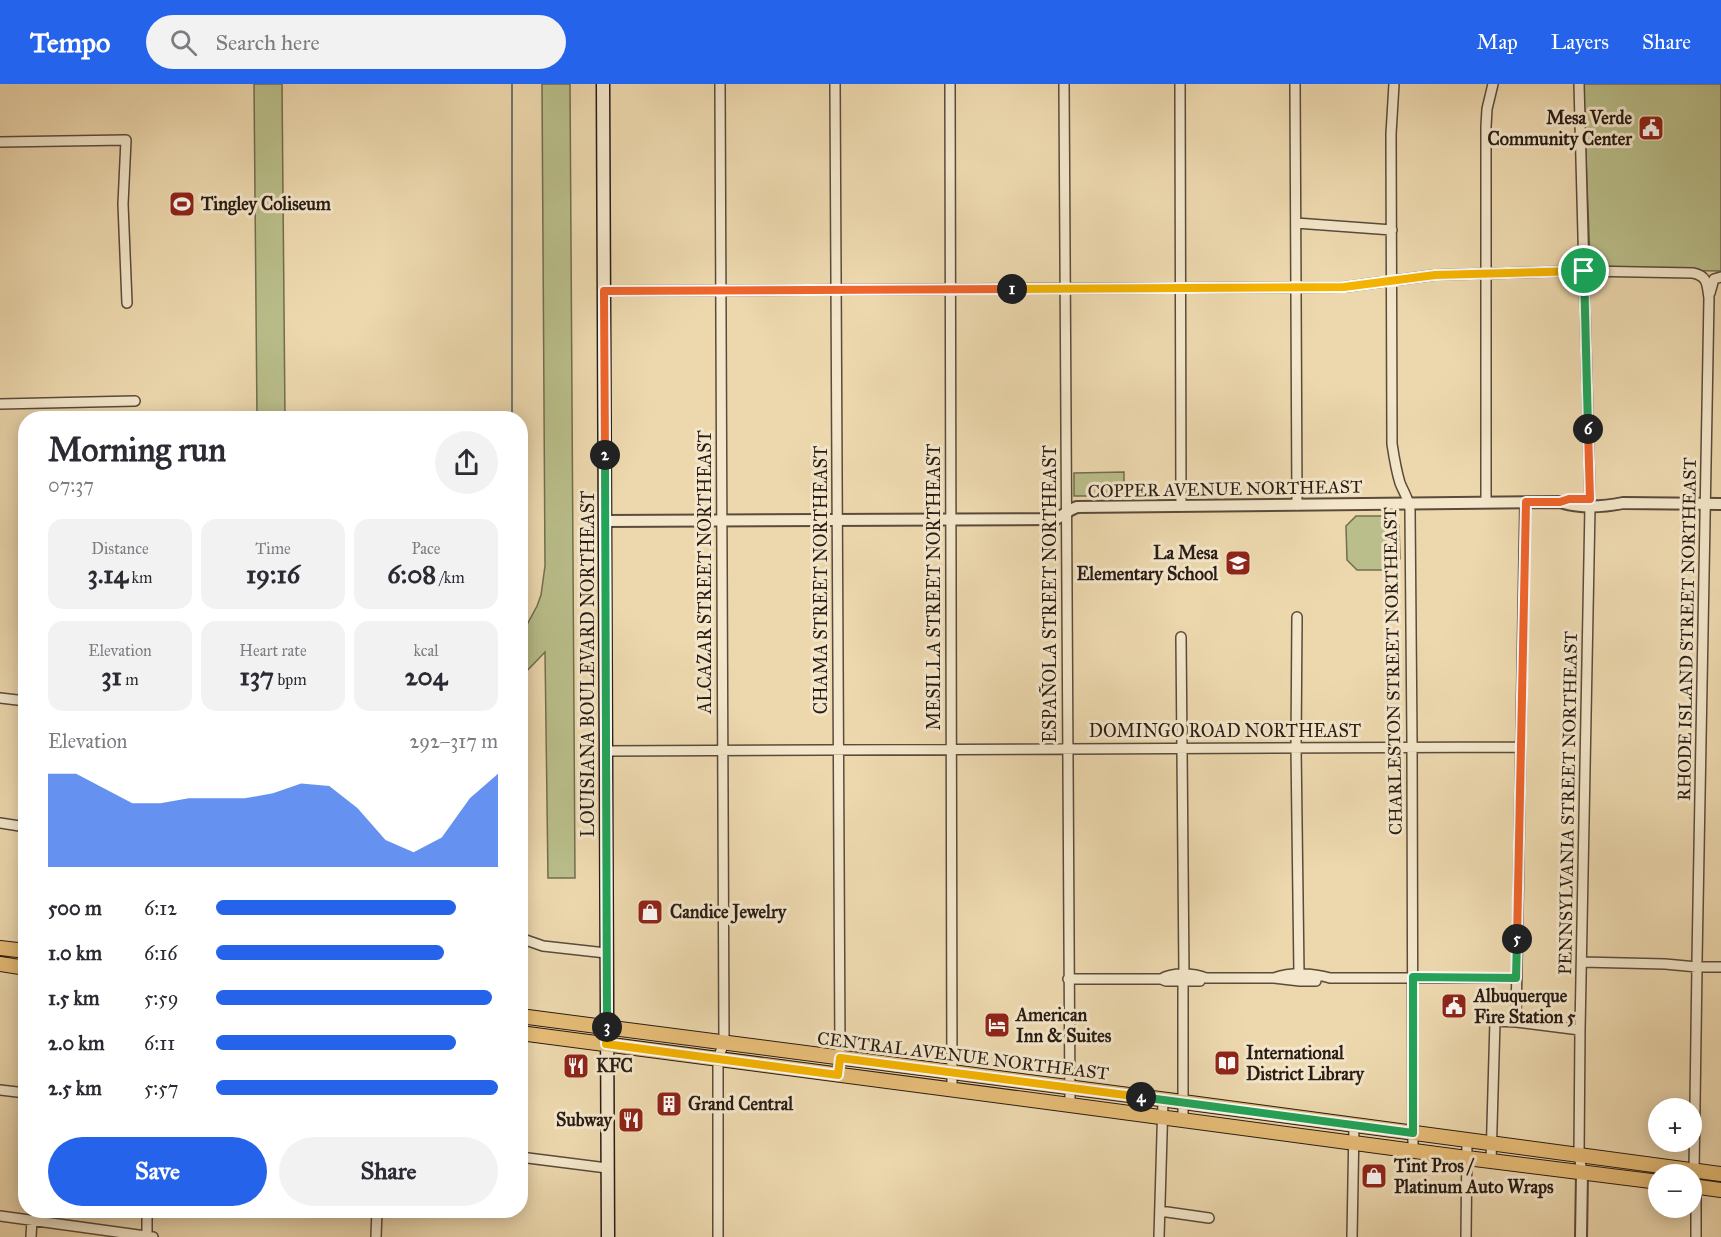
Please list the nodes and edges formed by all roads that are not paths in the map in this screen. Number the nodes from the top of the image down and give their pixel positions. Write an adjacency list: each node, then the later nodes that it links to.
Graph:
1 (603, 84): 24 (main road, LOUISIANA BOULEVARD NORTHEAST)
2 (720, 84): 22 (street, ALCAZAR STREET NORTHEAST)
3 (835, 84): 23 (street, CHAMA STREET NORTHEAST)
4 (950, 84): 19 (street, MESILLA STREET NORTHEAST)
5 (1064, 84): 20 (street, ESPAÑOLA STREET NORTHEAST)
6 (1180, 84): 21 (street)
7 (1295, 84): 12 (street)
8 (1394, 84): 13 (street, CHARLESTON STREET NORTHEAST)
9 (1493, 84): 15 (street)
10 (1579, 84): 14 (street, PENNSYLVANIA STREET NORTHEAST)
11 (0, 142): 26 (street)
12 (1296, 223): 13 (street); 18 (street)
13 (1392, 230): 17 (street, CHARLESTON STREET NORTHEAST)
14 (1584, 271): 15 (street); 25 (street, RHODE ISLAND STREET NORTHEAST); 31 (street, PENNSYLVANIA STREET NORTHEAST)
15 (1486, 274): 17 (street); 29 (street)
16 (1718, 278): 25 (street, RHODE ISLAND STREET NORTHEAST)
17 (1392, 282): 18 (street); 32 (street, CHARLESTON STREET NORTHEAST)
18 (1295, 288): 21 (street); 35 (street)
19 (951, 289): 20 (street); 23 (street); 40 (street, MESILLA STREET NORTHEAST)
20 (1065, 289): 21 (street); 37 (street, ESPAÑOLA STREET NORTHEAST)
21 (1180, 289): 36 (street)
22 (720, 290): 23 (street); 24 (street); 39 (street, ALCAZAR STREET NORTHEAST)
23 (835, 290): 38 (street, CHAMA STREET NORTHEAST)
24 (604, 291): 41 (main road, LOUISIANA BOULEVARD NORTHEAST)
25 (1709, 298): 33 (street, RHODE ISLAND STREET NORTHEAST)
26 (127, 303)
27 (135, 401): 28 (street)
28 (0, 404)
29 (1486, 502): 30 (street, COPPER AVENUE NORTHEAST); 32 (street, COPPER AVENUE NORTHEAST)
30 (1526, 502): 31 (street, COPPER AVENUE NORTHEAST); 48 (street)
31 (1590, 502): 33 (street, COPPER AVENUE NORTHEAST); 61 (street, PENNSYLVANIA STREET NORTHEAST)
32 (1410, 504): 35 (street, COPPER AVENUE NORTHEAST); 47 (street, CHARLESTON STREET NORTHEAST)
33 (1706, 504): 34 (street, COPPER AVENUE NORTHEAST); 63 (street, RHODE ISLAND STREET NORTHEAST)
34 (1721, 504)
35 (1297, 505): 36 (street, COPPER AVENUE NORTHEAST)
36 (1181, 506): 37 (street, COPPER AVENUE NORTHEAST)
37 (1067, 511): 40 (street, COPPER AVENUE NORTHEAST); 50 (street, ESPAÑOLA STREET NORTHEAST)
38 (838, 519): 39 (street, COPPER AVENUE NORTHEAST); 40 (street, COPPER AVENUE NORTHEAST); 51 (street, CHAMA STREET NORTHEAST)
39 (721, 520): 41 (street, COPPER AVENUE NORTHEAST); 54 (street, ALCAZAR STREET NORTHEAST)
40 (950, 520): 52 (street, MESILLA STREET NORTHEAST)
41 (605, 521): 53 (main road, LOUISIANA BOULEVARD NORTHEAST)
42 (1297, 617): 46 (street)
43 (1181, 637): 49 (street)
44 (0, 698): 45 (street)
45 (18, 700)
46 (1296, 747): 47 (street, DOMINGO ROAD NORTHEAST); 49 (street, DOMINGO ROAD NORTHEAST); 66 (street)
47 (1412, 747): 48 (street, DOMINGO ROAD NORTHEAST); 67 (street, CHARLESTON STREET NORTHEAST)
48 (1521, 747): 71 (street)
49 (1182, 748): 50 (street, DOMINGO ROAD NORTHEAST); 68 (street)
50 (1068, 749): 52 (street, DOMINGO ROAD NORTHEAST); 72 (street, ESPAÑOLA STREET NORTHEAST)
51 (839, 750): 52 (street, DOMINGO ROAD NORTHEAST); 54 (street, DOMINGO ROAD NORTHEAST); 81 (street, CHAMA STREET NORTHEAST)
52 (951, 750): 82 (street, MESILLA STREET NORTHEAST)
53 (606, 751): 54 (street, DOMINGO ROAD NORTHEAST); 60 (main road, LOUISIANA BOULEVARD NORTHEAST)
54 (722, 751): 78 (street, ALCAZAR STREET NORTHEAST)
55 (0, 823): 56 (street)
56 (18, 826)
57 (528, 941): 60 (street)
58 (0, 948): 59 (main road)
59 (18, 950)
60 (606, 953): 75 (main road, LOUISIANA BOULEVARD NORTHEAST)
61 (1582, 962): 63 (street); 76 (street, PENNSYLVANIA STREET NORTHEAST)
62 (0, 964): 65 (main road)
63 (1697, 964): 64 (street); 103 (street, RHODE ISLAND STREET NORTHEAST)
64 (1721, 965)
65 (18, 967)
66 (1299, 974): 69 (street); 70 (street)
67 (1413, 977): 70 (street); 71 (street); 94 (street, CHARLESTON STREET NORTHEAST)
68 (1183, 978): 69 (street); 72 (street); 89 (street)
69 (1274, 978): 70 (street)
70 (1330, 978)
71 (1516, 978): 74 (street)
72 (1068, 979): 84 (street, ESPAÑOLA STREET NORTHEAST)
73 (528, 1017): 75 (main road, CENTRAL AVENUE NORTHEAST)
74 (1516, 1022): 76 (street); 97 (street)
75 (607, 1028): 78 (main road, CENTRAL AVENUE NORTHEAST); 79 (main road, LOUISIANA BOULEVARD NORTHEAST)
76 (1580, 1030): 99 (street, PENNSYLVANIA STREET NORTHEAST)
77 (528, 1034): 79 (main road)
78 (724, 1042): 80 (street, ALCAZAR STREET NORTHEAST); 81 (main road, CENTRAL AVENUE NORTHEAST)
79 (606, 1044): 80 (main road); 105 (main road, LOUISIANA BOULEVARD NORTHEAST)
80 (718, 1058): 83 (main road); 124 (street)
81 (840, 1058): 82 (main road, CENTRAL AVENUE NORTHEAST); 83 (street, CHAMA STREET NORTHEAST)
82 (952, 1073): 84 (main road, CENTRAL AVENUE NORTHEAST); 86 (street, MESILLA STREET NORTHEAST)
83 (838, 1075): 86 (main road)
84 (1070, 1088): 88 (main road, CENTRAL AVENUE NORTHEAST); 90 (street, ESPAÑOLA STREET NORTHEAST)
85 (0, 1090): 87 (street)
86 (952, 1090): 90 (main road)
87 (18, 1092)
88 (1163, 1100): 89 (main road, CENTRAL AVENUE NORTHEAST); 91 (street)
89 (1183, 1102): 92 (street); 93 (main road, CENTRAL AVENUE NORTHEAST)
90 (1070, 1105): 91 (main road)
91 (1163, 1118): 92 (main road); 112 (street)
92 (1183, 1120): 96 (main road)
93 (1354, 1125): 94 (main road, CENTRAL AVENUE NORTHEAST); 96 (street)
94 (1413, 1133): 95 (main road, CENTRAL AVENUE NORTHEAST); 98 (street, CHARLESTON STREET NORTHEAST)
95 (1467, 1140): 97 (main road, CENTRAL AVENUE NORTHEAST); 101 (street)
96 (1353, 1143): 98 (main road); 126 (street)
97 (1492, 1143): 99 (main road, CENTRAL AVENUE NORTHEAST); 102 (street)
98 (1413, 1151): 101 (main road)
99 (1579, 1155): 104 (main road, CENTRAL AVENUE NORTHEAST); 106 (street, PENNSYLVANIA STREET NORTHEAST)
100 (528, 1158): 105 (street)
101 (1467, 1158): 102 (main road); 127 (street)
102 (1491, 1161): 106 (main road)
103 (1694, 1164)
104 (1648, 1165)
105 (607, 1168): 123 (main road, LOUISIANA BOULEVARD NORTHEAST)
106 (1582, 1172): 109 (main road); 128 (street)
107 (1702, 1172): 108 (main road, CENTRAL AVENUE NORTHEAST)
108 (1721, 1174)
109 (1648, 1181)
110 (1702, 1188): 111 (main road)
111 (1721, 1190)
112 (1160, 1211): 116 (street); 125 (street)
113 (0, 1216): 118 (street)
114 (147, 1218): 120 (street)
115 (376, 1218): 122 (street)
116 (1209, 1218)
117 (1695, 1218): 129 (street, RHODE ISLAND STREET NORTHEAST)
118 (32, 1220): 119 (street); 120 (street)
119 (31, 1237)
120 (147, 1237): 121 (street)
121 (153, 1237)
122 (376, 1237)
123 (608, 1237)
124 (718, 1237)
125 (1159, 1237)
126 (1352, 1237)
127 (1466, 1237)
128 (1581, 1237)
129 (1696, 1237)

